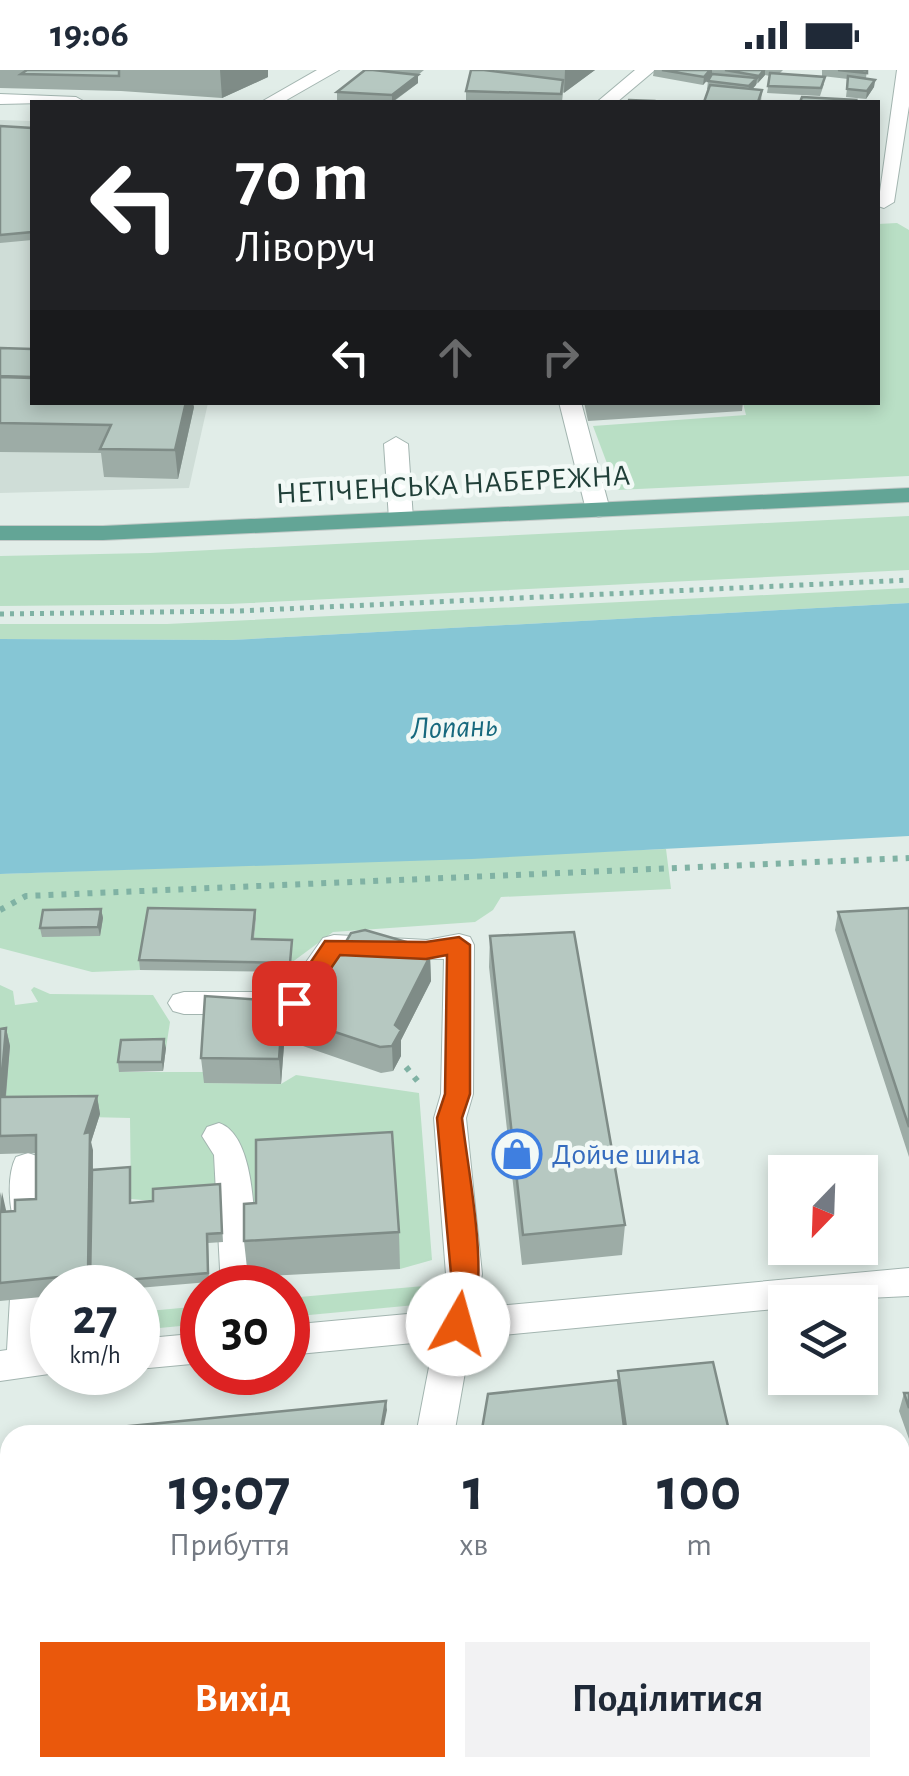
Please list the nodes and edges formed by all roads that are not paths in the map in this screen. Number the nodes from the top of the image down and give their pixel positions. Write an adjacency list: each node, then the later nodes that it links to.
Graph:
1 (330, 70): 6 (street)
2 (646, 70): 7 (street)
3 (906, 70): 8 (street)
4 (0, 99): 5 (street)
5 (30, 100)
6 (274, 100)
7 (608, 100)
8 (886, 204)
9 (571, 405): 12 (street)
10 (396, 444): 13 (street)
11 (909, 495): 12 (main road, НЕТІЧЕНСЬКА НАБЕРЕЖНА)
12 (598, 510): 13 (main road, НЕТІЧЕНСЬКА НАБЕРЕЖНА)
13 (401, 519): 14 (main road, НЕТІЧЕНСЬКА НАБЕРЕЖНА)
14 (0, 532)
15 (184, 1003): 22 (street)
16 (219, 1136): 19 (street)
17 (28, 1166): 18 (street)
18 (29, 1218)
19 (238, 1265)
20 (909, 1282): 22 (street)
21 (28, 1298): 24 (street)
22 (458, 1324): 23 (street); 25 (street)
23 (310, 1338)
24 (26, 1364)
25 (437, 1425)

